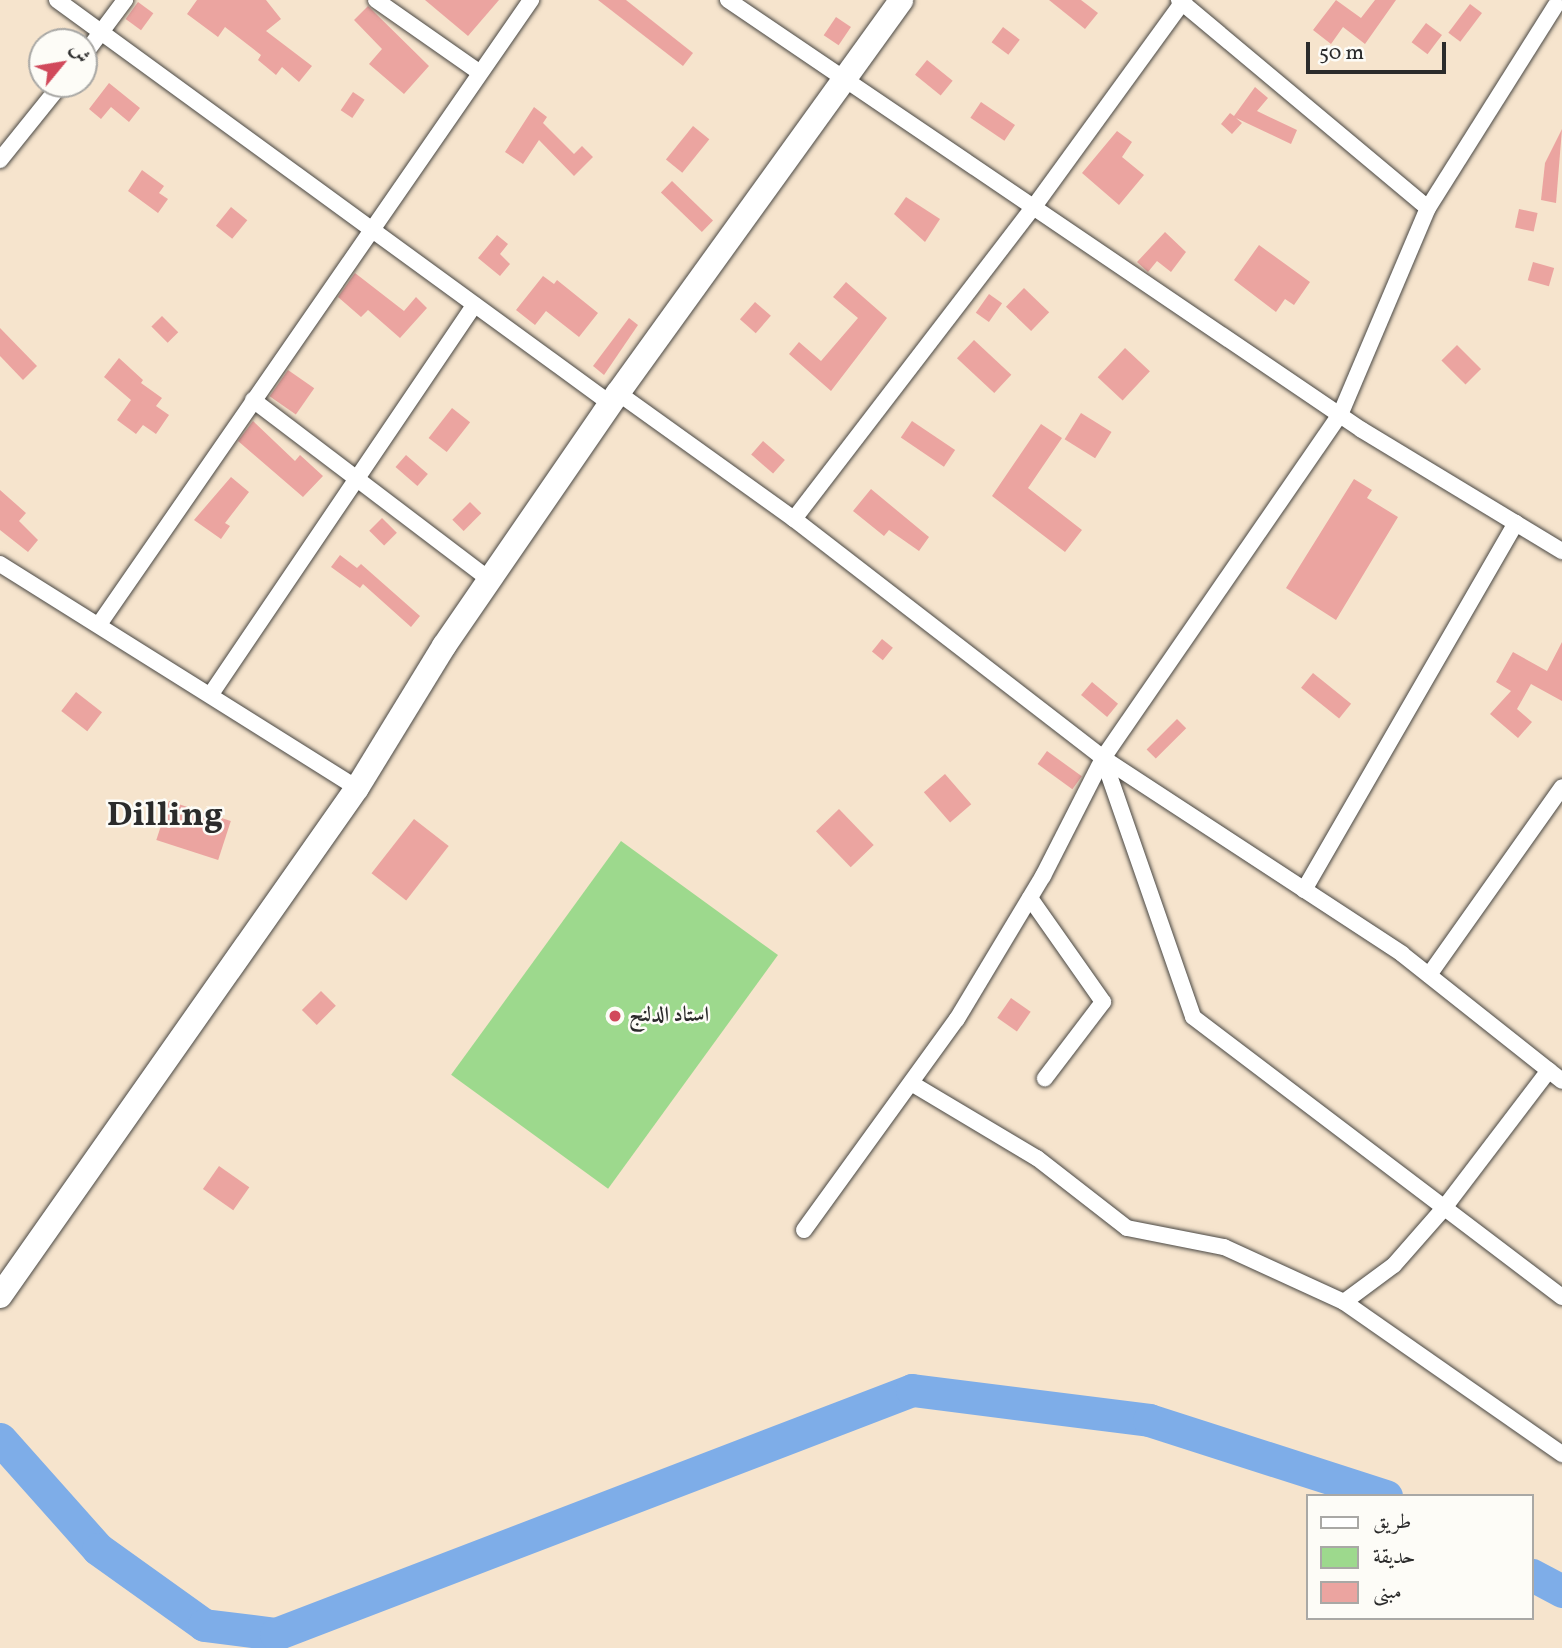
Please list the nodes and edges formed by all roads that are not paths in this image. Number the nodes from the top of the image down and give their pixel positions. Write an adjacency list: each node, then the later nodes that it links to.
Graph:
1 (57, 0): 9 (street)
2 (125, 0): 9 (street)
3 (376, 0): 11 (street)
4 (531, 0): 11 (street)
5 (728, 0): 12 (street)
6 (901, 0): 12 (main road)
7 (1182, 1): 15 (street); 16 (street)
8 (1556, 5): 16 (street)
9 (101, 34): 10 (street); 17 (street)
10 (98, 38)
11 (479, 72): 17 (street)
12 (843, 81): 15 (street); 19 (main road)
13 (50, 98): 14 (street)
14 (0, 160)
15 (1033, 208): 21 (street); 23 (street)
16 (1428, 208): 21 (street)
17 (371, 229): 18 (street); 20 (street)
18 (474, 305): 19 (street); 22 (street)
19 (615, 399): 23 (street); 27 (main road)
20 (253, 400): 22 (street); 28 (street)
21 (1340, 415): 24 (street); 30 (street)
22 (359, 481): 27 (street); 29 (street)
23 (794, 519): 30 (street)
24 (1516, 523): 25 (street); 33 (street)
25 (1562, 551)
26 (0, 564): 28 (street)
27 (490, 580): 32 (main road)
28 (100, 623): 29 (street)
29 (211, 694): 32 (street)
30 (1103, 758): 33 (street); 34 (street); 40 (street)
31 (1562, 787): 35 (street)
32 (357, 788): 42 (main road)
33 (1304, 890): 35 (street)
34 (1030, 898): 37 (street); 39 (street)
35 (1429, 975): 36 (street)
36 (1549, 1070): 38 (street); 40 (street)
37 (1045, 1078)
38 (1562, 1081)
39 (911, 1083): 41 (street); 44 (street)
40 (1444, 1208): 43 (street); 44 (street)
41 (804, 1230)
42 (0, 1296)
43 (1562, 1297)
44 (1344, 1303): 45 (street)
45 (1562, 1454)

